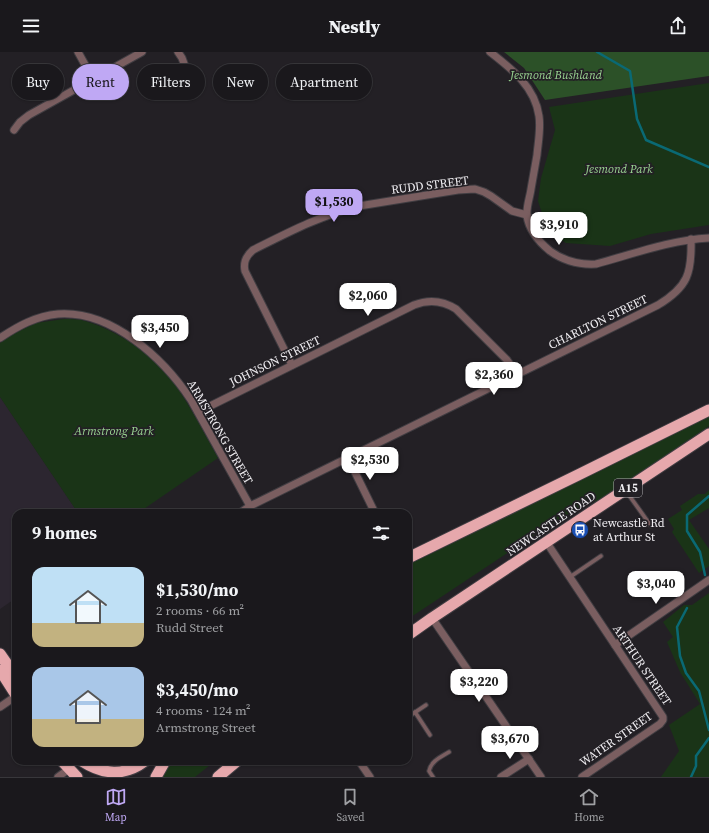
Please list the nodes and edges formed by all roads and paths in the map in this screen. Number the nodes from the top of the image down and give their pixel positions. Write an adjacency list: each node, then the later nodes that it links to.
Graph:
1 (78, 52): 5 (street)
2 (142, 52): 6 (street)
3 (178, 52): 7 (street)
4 (490, 52): 10 (street)
5 (85, 64)
6 (120, 64)
7 (184, 64)
8 (72, 91): 9 (street)
9 (14, 130)
10 (527, 215): 12 (street); 14 (street, RUDD STREET)
11 (709, 238): 12 (street)
12 (691, 239): 15 (street, CHARLTON STREET)
13 (0, 338): 17 (street, ARMSTRONG STREET)
14 (292, 365): 15 (street, JOHNSON STREET); 17 (street, JOHNSON STREET)
15 (517, 374): 19 (street, CHARLTON STREET)
16 (709, 410): 26 (highway, NEWCASTLE ROAD)
17 (198, 412): 21 (street, ARMSTRONG STREET)
18 (709, 434): 20 (highway, NEWCASTLE ROAD / A15)
19 (348, 458): 21 (street, CHARLTON STREET); 23 (street)
20 (626, 490): 24 (lane); 25 (highway, NEWCASTLE ROAD / A15)
21 (250, 506): 22 (street, CHARLTON STREET)
22 (246, 509)
23 (373, 509)
24 (650, 526)
25 (547, 543): 28 (street, ARTHUR STREET); 30 (highway, NEWCASTLE ROAD / A15)
26 (412, 556)
27 (601, 556): 28 (lane)
28 (570, 577): 32 (street, ARTHUR STREET)
29 (709, 580): 32 (street)
30 (432, 618): 31 (highway, NEWCASTLE ROAD / A15); 45 (street)
31 (412, 632)
32 (615, 645): 42 (street, ARTHUR STREET)
33 (0, 654): 35 (highway)
34 (0, 670): 36 (highway)
35 (12, 671)
36 (12, 689)
37 (12, 698): 39 (street)
38 (426, 705): 40 (lane)
39 (0, 707)
40 (415, 712): 41 (lane); 43 (lane)
41 (412, 714)
42 (663, 720): 61 (street, WATER STREET)
43 (430, 735)
44 (449, 752): 58 (lane)
45 (529, 759): 59 (street); 60 (street)
46 (85, 765): 54 (highway)
47 (89, 765): 48 (highway)
48 (140, 765)
49 (163, 765): 55 (highway)
50 (233, 765): 56 (highway)
51 (362, 765): 57 (street)
52 (69, 769): 53 (street)
53 (58, 777)
54 (98, 777)
55 (156, 777)
56 (218, 777)
57 (370, 777)
58 (433, 777)
59 (501, 777)
60 (541, 777)
61 (582, 777)

